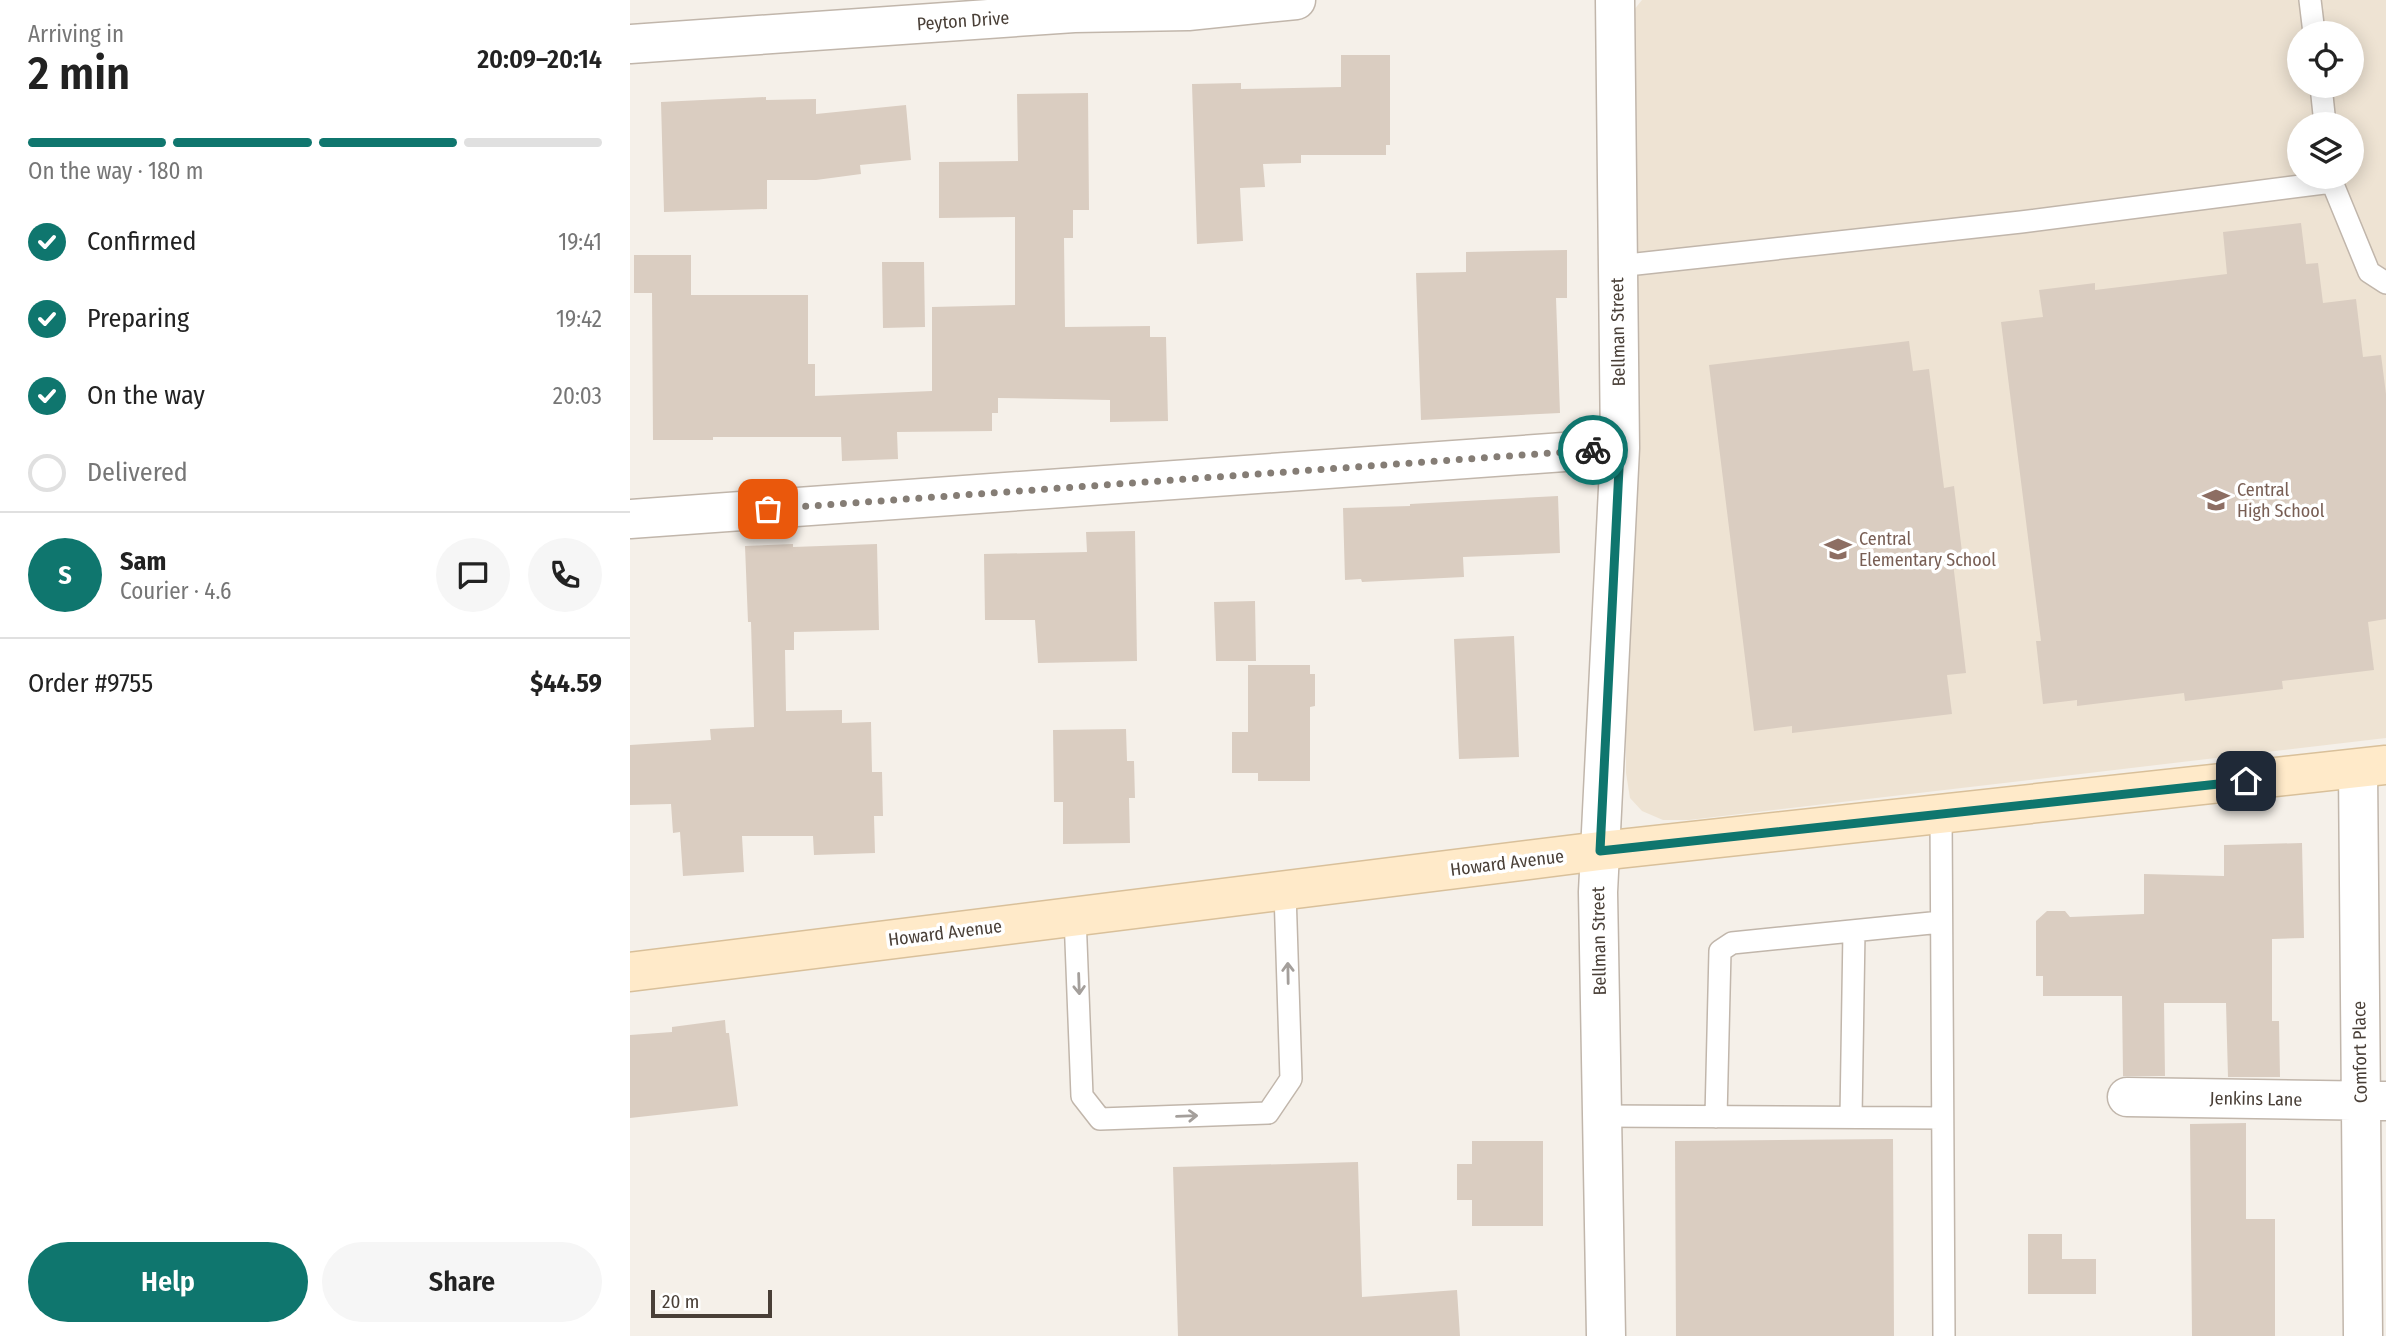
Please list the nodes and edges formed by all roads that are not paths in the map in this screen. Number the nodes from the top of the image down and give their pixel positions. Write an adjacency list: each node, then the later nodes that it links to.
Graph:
1 (1296, 0): 4 (street, Peyton Drive)
2 (1615, 0): 9 (street, Bellman Street)
3 (2310, 0): 5 (lane)
4 (1073, 7): 6 (street, Peyton Drive)
5 (2313, 21)
6 (630, 44)
7 (2287, 185): 9 (lane)
8 (2336, 189): 10 (lane)
9 (1618, 266): 11 (street, Bellman Street)
10 (2386, 283)
11 (1620, 448): 12 (street); 15 (street, Bellman Street)
12 (630, 519)
13 (2372, 767): 14 (main road, Howard Avenue); 22 (street, Comfort Place)
14 (1941, 814): 15 (main road, Howard Avenue); 18 (lane)
15 (1600, 851): 16 (main road, Howard Avenue); 23 (street, Bellman Street)
16 (1285, 892): 17 (main road, Howard Avenue); 17 (lane, one-way to 16)
17 (1075, 916): 20 (main road, Howard Avenue)
18 (1941, 922): 19 (lane); 26 (lane)
19 (1854, 931): 24 (lane); 25 (lane)
20 (630, 972)
21 (2127, 1097): 22 (street, Jenkins Lane)
22 (2373, 1101): 29 (street, Comfort Place)
23 (1602, 1116): 24 (lane); 27 (street, Bellman Street)
24 (1716, 1116): 25 (lane)
25 (1851, 1117): 26 (lane)
26 (1942, 1118): 28 (lane)
27 (1606, 1336)
28 (1944, 1336)
29 (2363, 1336)

